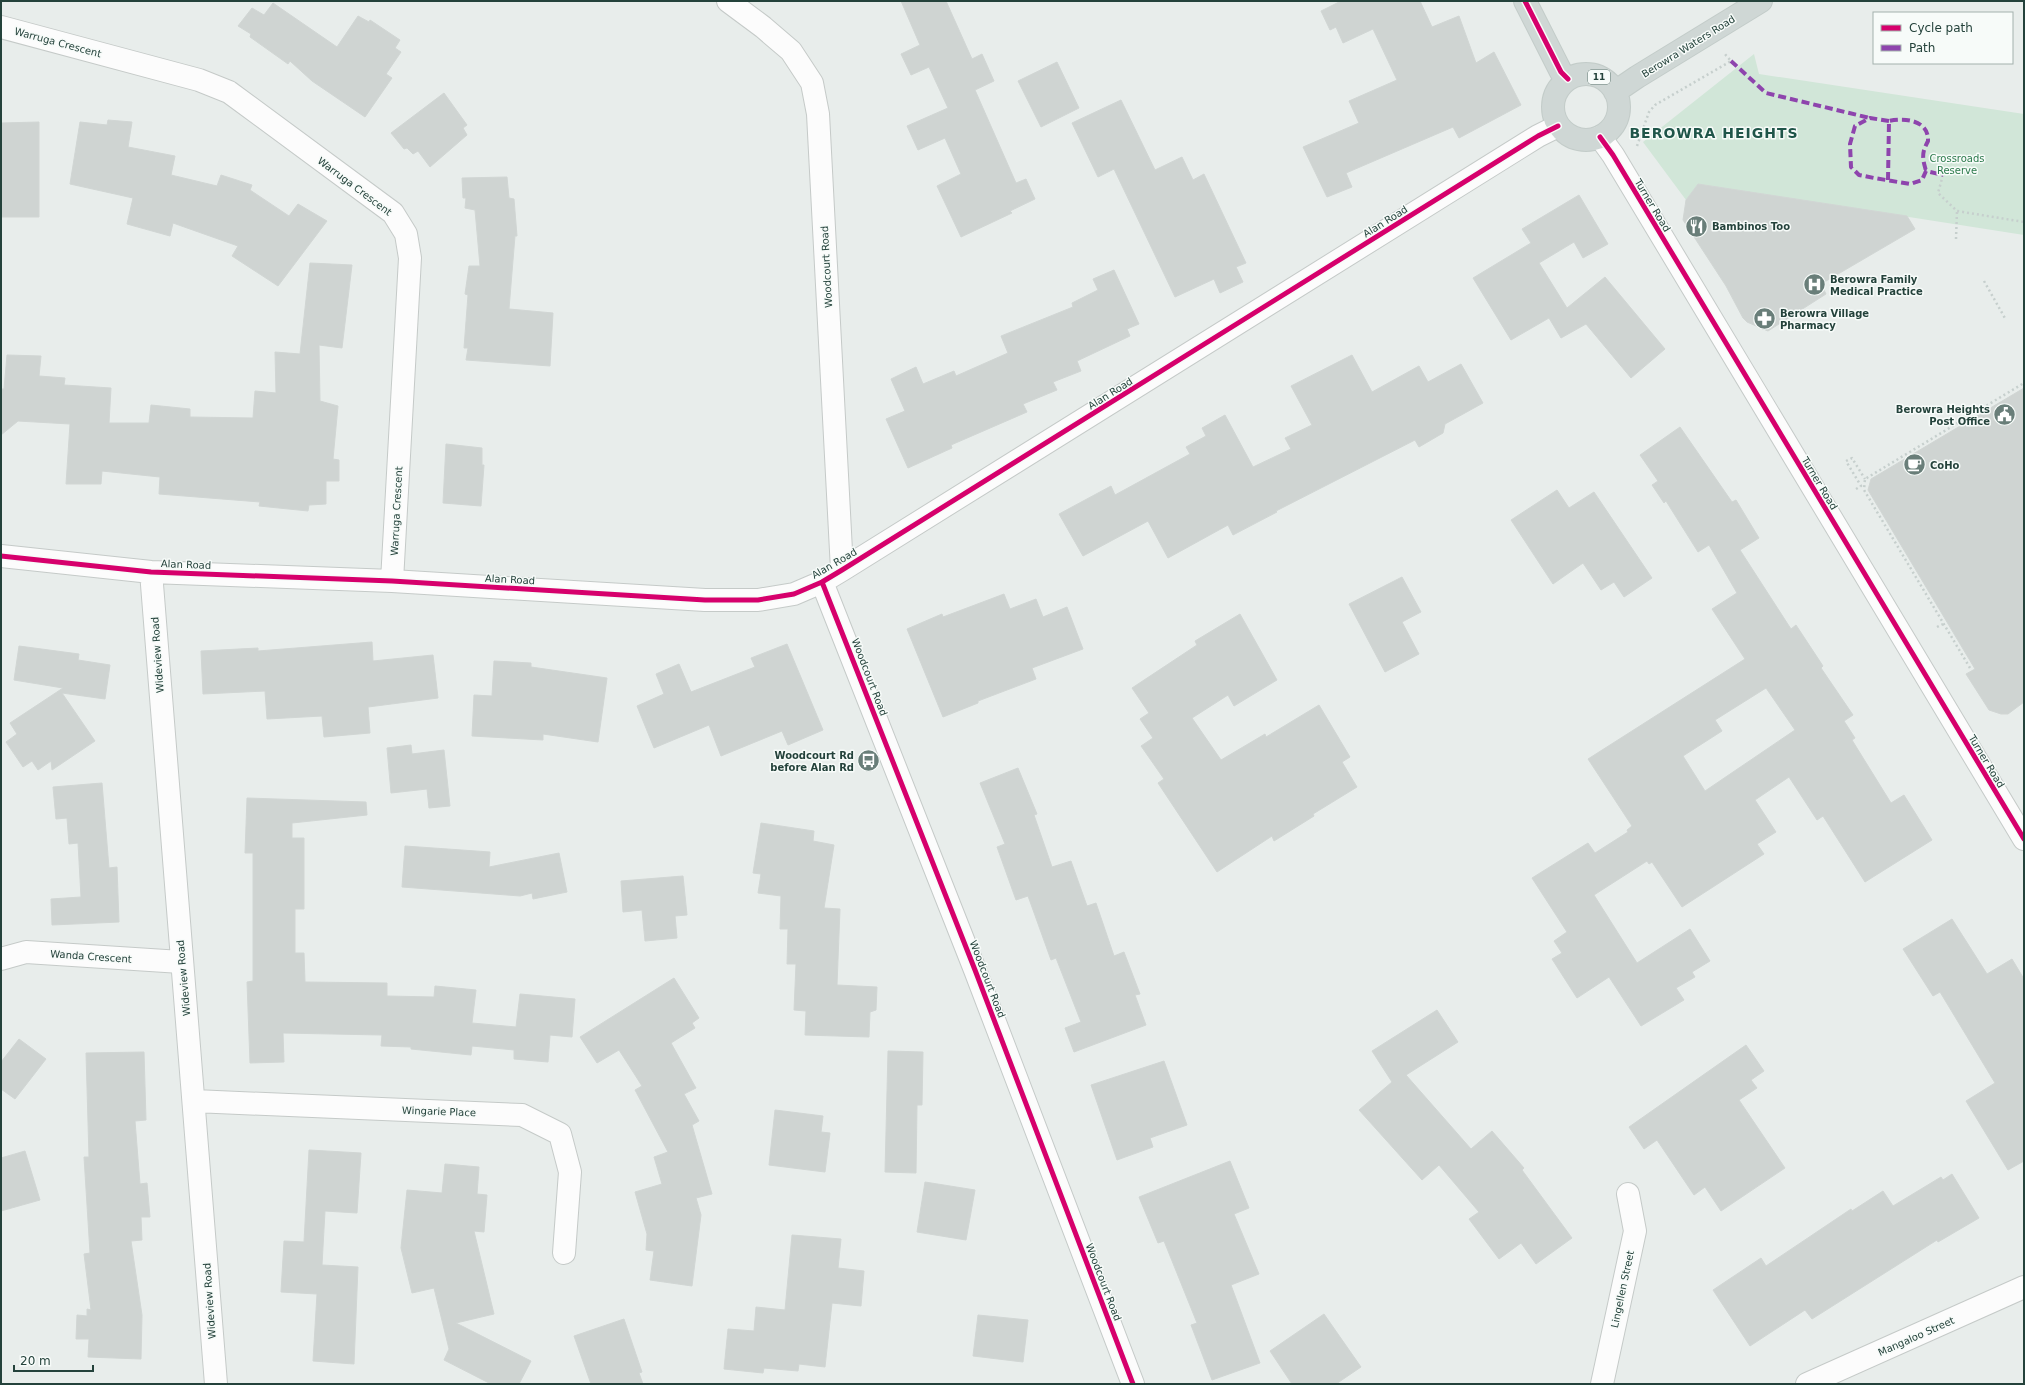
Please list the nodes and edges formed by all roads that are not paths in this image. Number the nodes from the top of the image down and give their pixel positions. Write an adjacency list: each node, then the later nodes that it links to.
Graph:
1 (728, 1): 10 (street, Woodcourt Road)
2 (1525, 1): 5 (main road)
3 (1760, 1): 6 (main road, Berowra Waters Road / 11)
4 (1, 27): 12 (street, Warruga Crescent)
5 (1568, 79): 6 (main road, 11); 7 (main road)
6 (1615, 92): 8 (main road, 11)
7 (1558, 126): 8 (main road); 10 (street, Alan Road)
8 (1600, 137): 14 (street, Turner Road)
9 (1, 556): 11 (street, Alan Road)
10 (842, 570): 13 (street, Alan Road)
11 (151, 572): 12 (street, Alan Road); 16 (street, Wideview Road)
12 (392, 581): 13 (street, Alan Road)
13 (822, 582): 22 (street, Woodcourt Road)
14 (2024, 839)
15 (1, 959): 16 (street, Wanda Crescent)
16 (181, 962): 17 (street, Wideview Road)
17 (194, 1100): 19 (street, Wingarie Place); 21 (street, Wideview Road)
18 (1628, 1194): 23 (street, Lingellen Street)
19 (564, 1253)
20 (2024, 1287): 24 (street, Mangaloo Street)
21 (216, 1384)
22 (1133, 1384)
23 (1602, 1384)
24 (1807, 1384)

